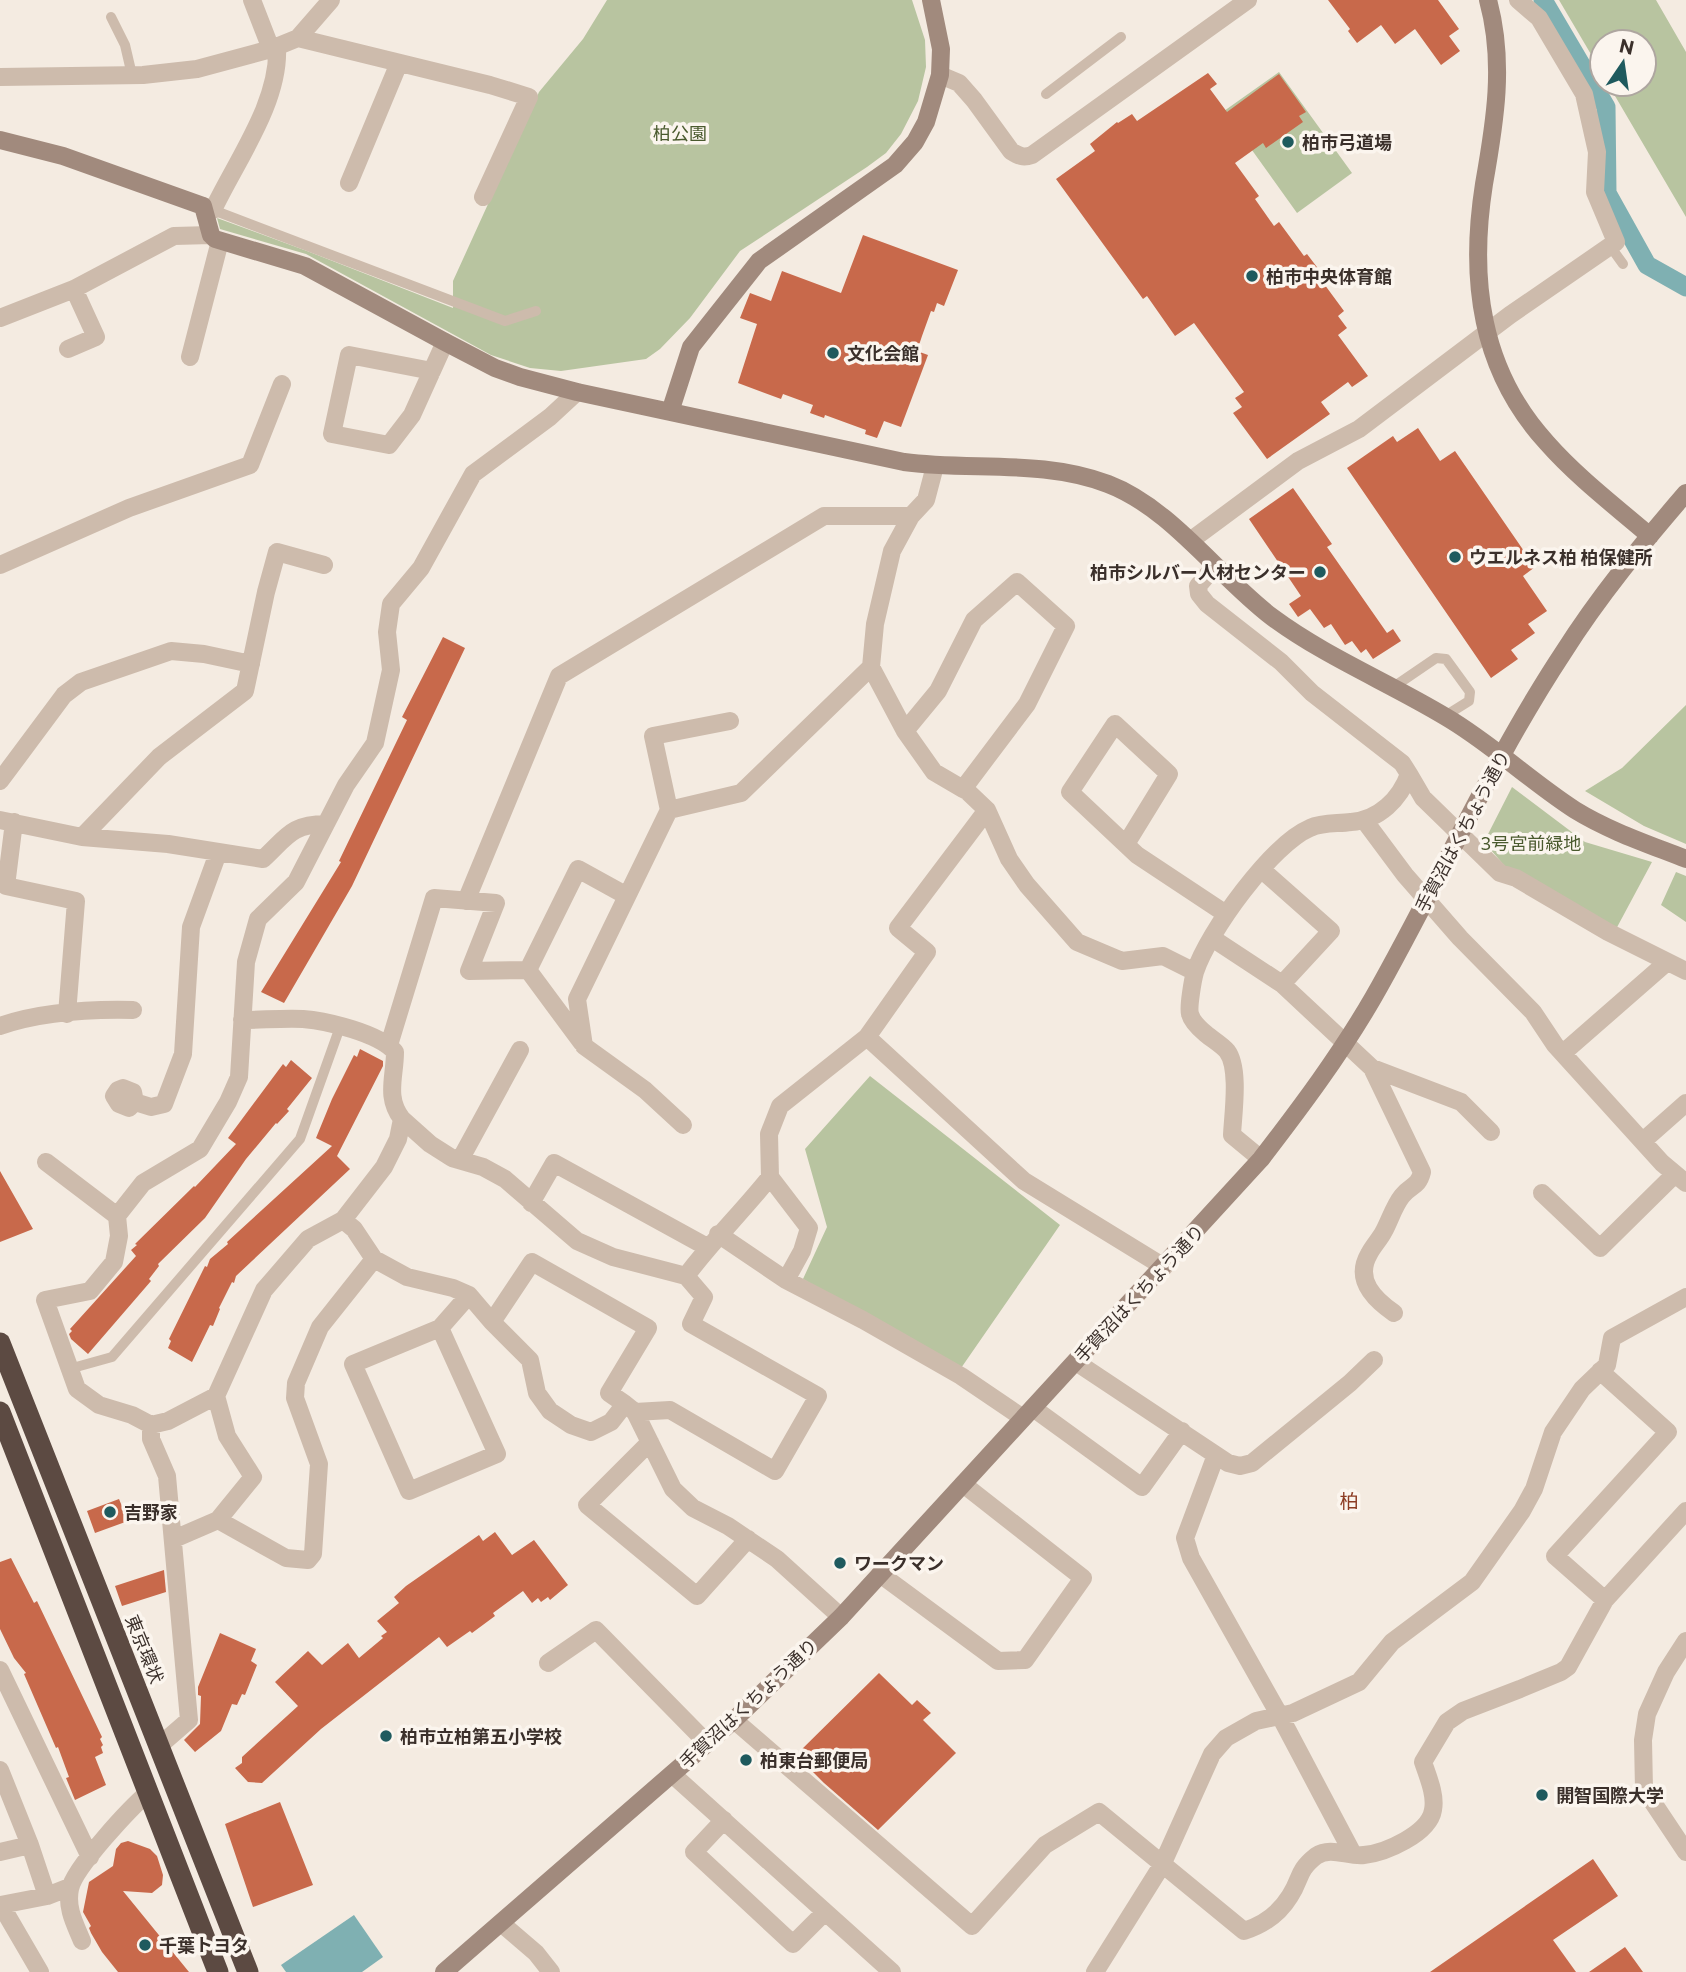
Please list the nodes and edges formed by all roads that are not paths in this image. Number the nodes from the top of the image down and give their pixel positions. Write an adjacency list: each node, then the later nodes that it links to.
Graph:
1 (252, 0): 10 (street)
2 (331, 0): 9 (street)
3 (930, 0): 13 (street)
4 (1248, 0): 13 (street)
5 (1518, 0): 21 (street)
6 (1492, 1): 36 (street)
7 (111, 17): 12 (lane)
8 (1121, 37): 15 (lane)
9 (298, 38): 10 (street); 11 (street)
10 (274, 48): 12 (street); 19 (street)
11 (398, 63): 17 (street); 18 (street)
12 (132, 75): 14 (street)
13 (940, 75): 32 (street)
14 (0, 77)
15 (1046, 94)
16 (0, 140): 19 (street)
17 (349, 183)
18 (483, 197)
19 (208, 208): 20 (street); 24 (lane)
20 (215, 238): 23 (street); 26 (street); 28 (street)
21 (1610, 246): 22 (lane); 37 (street)
22 (1623, 264)
23 (74, 289): 25 (street); 27 (street)
24 (536, 312)
25 (0, 318)
26 (445, 342): 29 (street); 31 (street)
27 (68, 349)
28 (190, 358)
29 (432, 371): 29 (street)
30 (282, 384): 38 (street)
31 (577, 392): 32 (street); 54 (street)
32 (670, 412): 33 (street)
33 (935, 466): 35 (street); 37 (street)
34 (1686, 493): 36 (street, 手賀沼はくちょう通り)
35 (911, 516): 42 (street); 62 (street)
36 (1650, 536): 61 (street, 手賀沼はくちょう通り)
37 (1190, 541): 40 (street)
38 (0, 565)
39 (324, 565): 41 (street)
40 (1214, 567): 43 (street); 47 (street)
41 (251, 664): 48 (street); 55 (street)
42 (871, 667): 46 (street); 50 (street)
43 (1392, 688): 44 (street); 44 (lane)
44 (1445, 716): 58 (street)
45 (730, 721): 50 (street)
46 (905, 731): 49 (street); 49 (street)
47 (1409, 774): 52 (street); 65 (street)
48 (0, 781)
49 (963, 789): 51 (street)
50 (668, 810): 60 (street)
51 (987, 810): 68 (street); 75 (street)
52 (1364, 820): 59 (street); 61 (street)
53 (7, 821): 55 (street); 71 (street)
54 (326, 824): 57 (street); 72 (street)
55 (82, 837): 57 (street)
56 (1126, 844): 56 (street); 63 (street)
57 (218, 853): 81 (street)
58 (1686, 859)
59 (1262, 870): 63 (street); 69 (street)
60 (627, 896): 66 (street); 77 (street)
61 (1427, 898): 79 (street); 87 (street, 手賀沼はくちょう通り)
62 (466, 901): 66 (street); 76 (street)
63 (1226, 914): 64 (street)
64 (1212, 938): 68 (street); 69 (street)
65 (1666, 962): 67 (street); 79 (street)
66 (528, 970): 77 (street)
67 (1686, 971)
68 (1195, 972): 87 (street)
69 (1282, 984): 80 (street)
70 (133, 1010): 71 (street)
71 (67, 1014): 73 (street)
72 (242, 1020): 74 (street); 94 (street)
73 (0, 1026)
74 (340, 1027): 76 (street); 109 (lane)
75 (867, 1037): 90 (street); 98 (street)
76 (389, 1045): 83 (street)
77 (584, 1046): 84 (street)
78 (520, 1050): 88 (street)
79 (1563, 1053): 86 (street)
80 (1371, 1068): 85 (street); 103 (street)
81 (135, 1102)
82 (1686, 1103): 86 (street)
83 (402, 1119): 88 (street); 95 (street)
84 (683, 1125)
85 (1491, 1132)
86 (1643, 1141): 91 (street)
87 (1261, 1159): 98 (street, 手賀沼はくちょう通り)
88 (460, 1160): 93 (street)
89 (46, 1162): 94 (street)
90 (770, 1177): 96 (street); 100 (street)
91 (1681, 1179): 92 (street)
92 (1542, 1194)
93 (531, 1203): 96 (street); 99 (street)
94 (117, 1216): 109 (street)
95 (342, 1220): 97 (street); 111 (street)
96 (713, 1241): 99 (street); 100 (street)
97 (374, 1259): 101 (street); 121 (street)
98 (1164, 1267): 108 (street, 手賀沼はくちょう通り)
99 (686, 1276): 112 (street)
100 (786, 1280): 114 (street)
101 (469, 1294): 104 (street); 105 (street)
102 (1686, 1297): 110 (street)
103 (1394, 1314)
104 (492, 1322): 112 (street); 112 (street)
105 (440, 1328): 105 (street)
106 (0, 1343): 133 (highway, 東京環状)
107 (1374, 1360): 118 (street)
108 (1076, 1362): 114 (street, 手賀沼はくちょう通り); 116 (street)
109 (69, 1368): 115 (street)
110 (1600, 1371): 125 (street); 130 (street)
111 (216, 1396): 115 (street); 121 (street)
112 (630, 1408): 117 (street)
113 (0, 1412): 136 (highway)
114 (1028, 1413): 116 (street); 119 (street, 手賀沼はくちょう通り)
115 (151, 1425): 122 (street)
116 (1182, 1431): 118 (street)
117 (650, 1442): 123 (street); 123 (street)
118 (1216, 1455): 130 (street)
119 (963, 1484): 124 (street, 手賀沼はくちょう通り); 124 (street)
120 (1686, 1511): 125 (street)
121 (218, 1520): 122 (street)
122 (174, 1539): 133 (street)
123 (748, 1539): 126 (street)
124 (880, 1574): 126 (street, 手賀沼はくちょう通り)
125 (1605, 1600): 141 (street)
126 (841, 1617): 131 (street, 手賀沼はくちょう通り)
127 (1686, 1641): 138 (street)
128 (548, 1663): 132 (street)
129 (0, 1670): 142 (street)
130 (1280, 1716): 141 (street); 143 (street)
131 (734, 1720): 132 (street, 手賀沼はくちょう通り); 143 (street)
132 (707, 1743): 135 (street, 手賀沼はくちょう通り)
133 (159, 1746): 152 (highway, 東京環状)
134 (0, 1770): 139 (street)
135 (672, 1774): 137 (street); 147 (street, 手賀沼はくちょう通り)
136 (149, 1792): 142 (street); 151 (highway)
137 (724, 1820): 146 (street); 146 (street)
138 (1683, 1841)
139 (30, 1845): 140 (street); 145 (street)
140 (0, 1852)
141 (1353, 1854): 143 (street)
142 (90, 1857): 144 (street)
143 (1162, 1865): 156 (street)
144 (70, 1886): 145 (street); 149 (street)
145 (47, 1896): 148 (street)
146 (825, 1912): 155 (street)
147 (501, 1923): 153 (street, 手賀沼はくちょう通り); 154 (street)
148 (5, 1925): 150 (street)
149 (82, 1941)
150 (40, 1972)
151 (218, 1972)
152 (247, 1972)
153 (444, 1972)
154 (551, 1972)
155 (891, 1972)
156 (1096, 1972)

